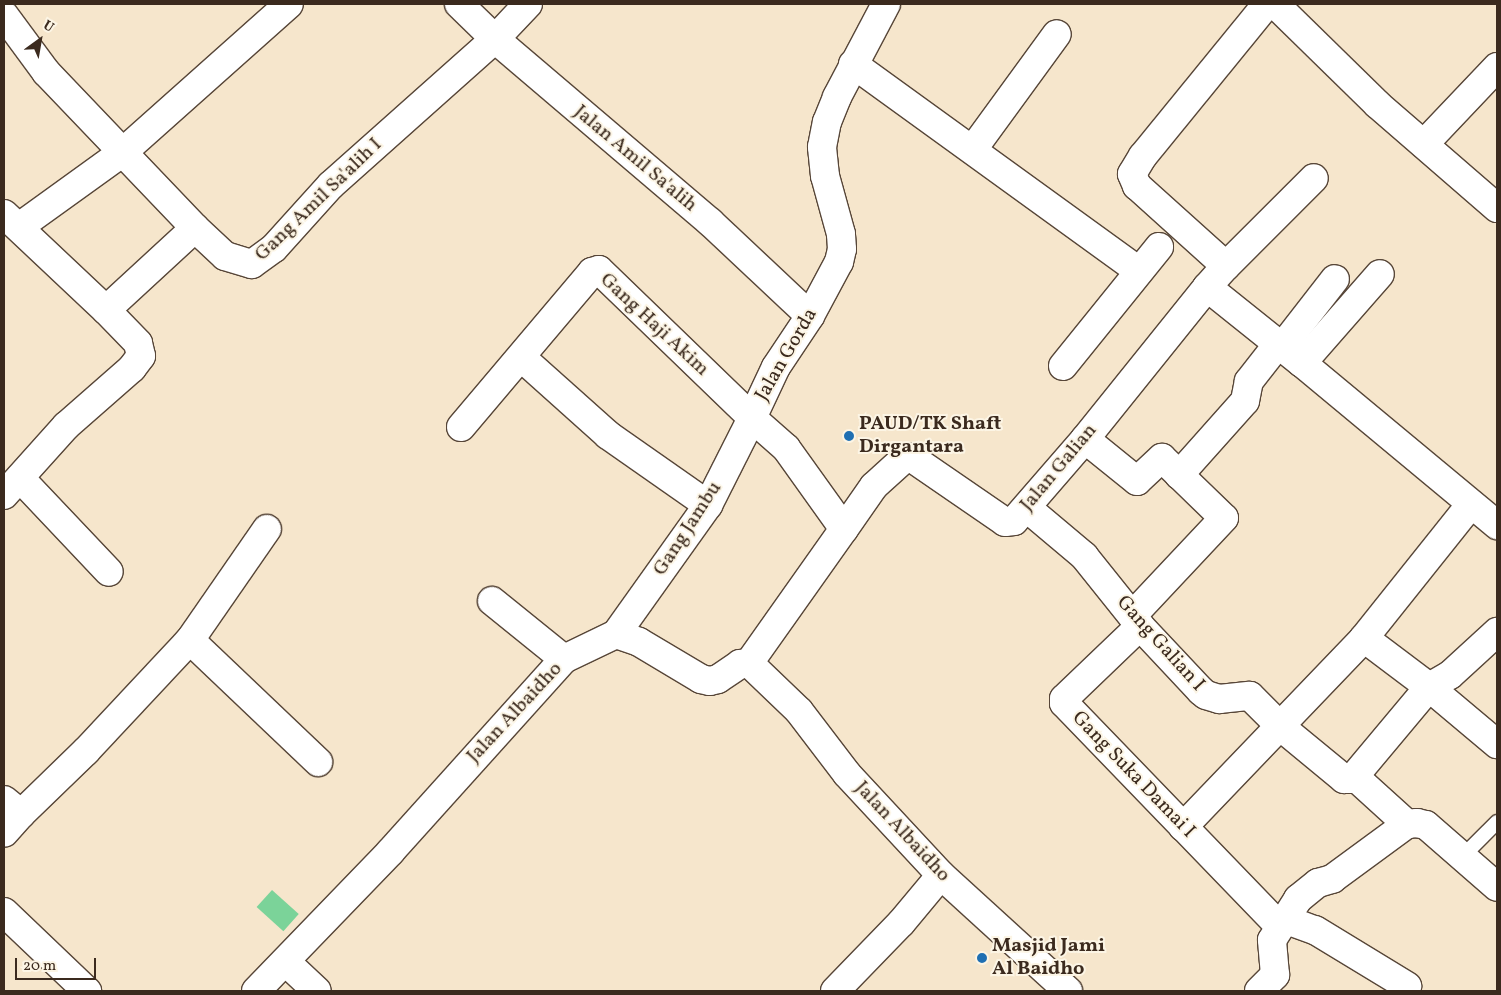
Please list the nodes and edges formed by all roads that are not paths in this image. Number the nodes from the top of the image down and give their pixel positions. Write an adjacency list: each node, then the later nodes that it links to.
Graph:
1 (289, 4): 14 (street)
2 (459, 4): 9 (street, Jalan Amil Sa'alih)
3 (528, 4): 9 (street)
4 (886, 4): 10 (street, Jalan Gorda)
5 (1267, 4): 20 (street)
6 (1275, 4): 12 (street)
7 (4, 15): 14 (street, Gang Amil Sa'alih I)
8 (1057, 34): 13 (street)
9 (495, 38): 18 (street, Gang Amil Sa'alih I); 26 (street, Jalan Amil Sa'alih)
10 (853, 64): 13 (street); 26 (street, Jalan Gorda)
11 (1497, 66): 12 (street)
12 (1424, 144): 16 (street)
13 (973, 149): 21 (street)
14 (122, 152): 17 (street); 18 (street, Gang Amil Sa'alih I)
15 (1314, 178): 20 (street, Jalan Galian)
16 (1497, 208)
17 (12, 220): 25 (street)
18 (196, 228): 25 (street)
19 (1158, 247): 21 (street)
20 (1226, 266): 24 (street, Jalan Galian)
21 (1139, 272): 29 (street)
22 (1380, 274): 27 (street)
23 (1335, 278): 27 (street)
24 (1207, 287): 27 (street); 32 (street, Jalan Galian)
25 (106, 310): 34 (street)
26 (810, 316): 30 (street, Jalan Gorda)
27 (1288, 351): 33 (street); 36 (street)
28 (522, 358): 30 (street, Gang Haji Akim); 31 (street, Gang Haji Akim); 35 (street)
29 (1063, 366)
30 (752, 418): 35 (street, Gang Jambu); 39 (street, Jalan Gorda)
31 (461, 426)
32 (1085, 439): 33 (street); 37 (street, Jalan Galian)
33 (1179, 475): 43 (street)
34 (12, 486): 41 (street)
35 (708, 505): 45 (street, Gang Jambu)
36 (1470, 505): 38 (street); 46 (street)
37 (1027, 508): 39 (street, Jalan Galian); 43 (street, Gang Galian I)
38 (1497, 525)
39 (844, 529): 49 (street)
40 (268, 530): 47 (street)
41 (109, 572)
42 (492, 601): 48 (street)
43 (1136, 621): 51 (street, Gang Galian I); 58 (street, Gang Suka Damai I)
44 (1497, 632): 50 (street)
45 (616, 634): 48 (street, Jalan Albaidho); 49 (street)
46 (1364, 638): 50 (street); 51 (street)
47 (190, 640): 53 (street); 55 (street)
48 (564, 659): 64 (street, Jalan Albaidho)
49 (749, 662): 60 (street, Jalan Albaidho)
50 (1429, 687): 52 (street); 54 (street)
51 (1281, 726): 54 (street, Gang Galian I); 58 (street)
52 (1497, 744)
53 (318, 762)
54 (1354, 776): 57 (street)
55 (10, 815)
56 (1497, 822): 59 (lane)
57 (1407, 824): 59 (street); 63 (street)
58 (1183, 827): 63 (street, Gang Suka Damai I)
59 (1463, 856): 61 (street)
60 (941, 875): 69 (street); 70 (street, Jalan Albaidho)
61 (1497, 887)
62 (4, 912): 66 (street)
63 (1282, 923): 65 (street); 71 (street)
64 (286, 962): 67 (street, Jalan Albaidho); 68 (street)
65 (1407, 986)
66 (86, 991)
67 (256, 991)
68 (316, 991)
69 (835, 991)
70 (1068, 991)
71 (1260, 991)

